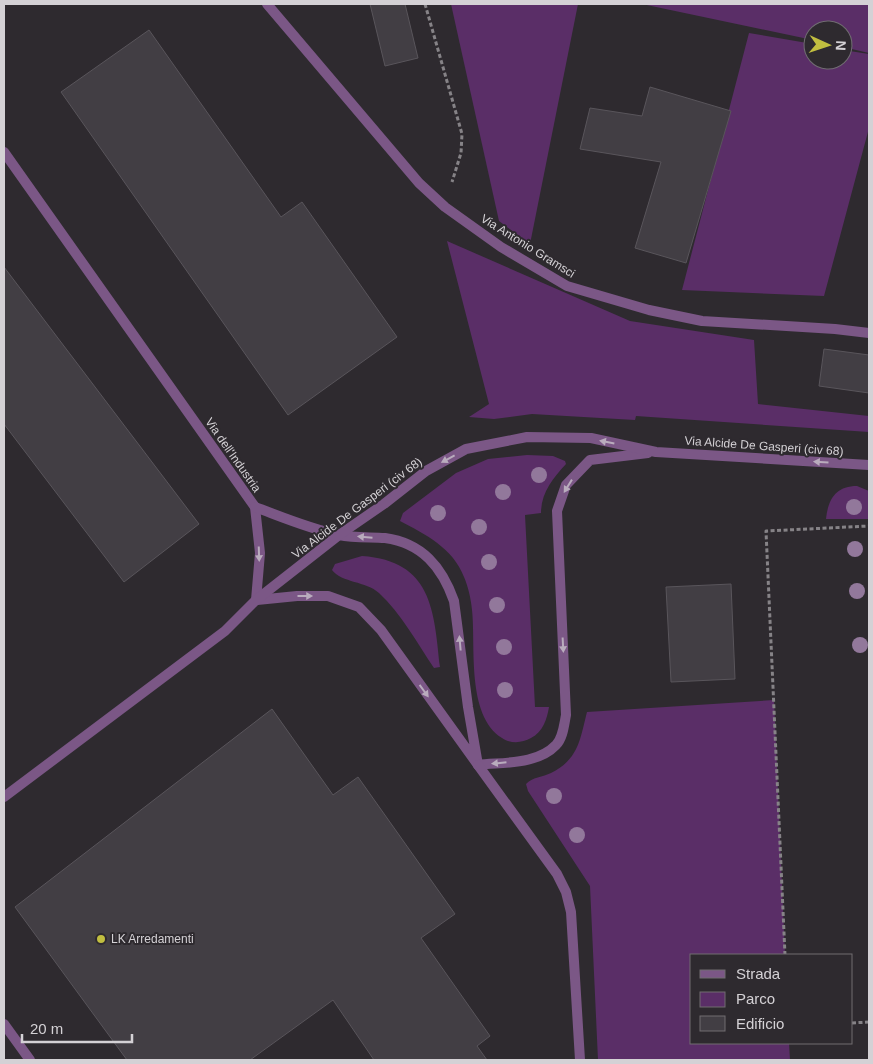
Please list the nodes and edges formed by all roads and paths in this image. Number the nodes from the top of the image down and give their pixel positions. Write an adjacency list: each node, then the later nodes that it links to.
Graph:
1 (266, 4): 4 (street, Via Antonio Gramsci)
2 (425, 4): 4 (path)
3 (4, 152): 8 (street, Via dell'Industria)
4 (445, 207): 5 (street, Via Antonio Gramsci)
5 (869, 333)
6 (656, 452): 7 (street, Via Alcide De Gasperi (civ 68), one-way to 6); 10 (street, Via Alcide De Gasperi (civ 68), one-way to 10); 12 (street, Via Alcide De Gasperi (civ 68), one-way to 12)
7 (869, 465)
8 (255, 507): 10 (street); 11 (street, Via dell'Industria, one-way to 11)
9 (869, 526): 14 (path)
10 (340, 535): 11 (street, Via Alcide De Gasperi (civ 68)); 12 (street, one-way to 10)
11 (256, 600): 12 (street, one-way to 12); 13 (street)
12 (478, 765): 19 (street)
13 (4, 797)
14 (785, 954)
15 (869, 1022): 16 (path)
16 (853, 1023)
17 (4, 1024): 18 (street)
18 (30, 1060)
19 (580, 1060)

